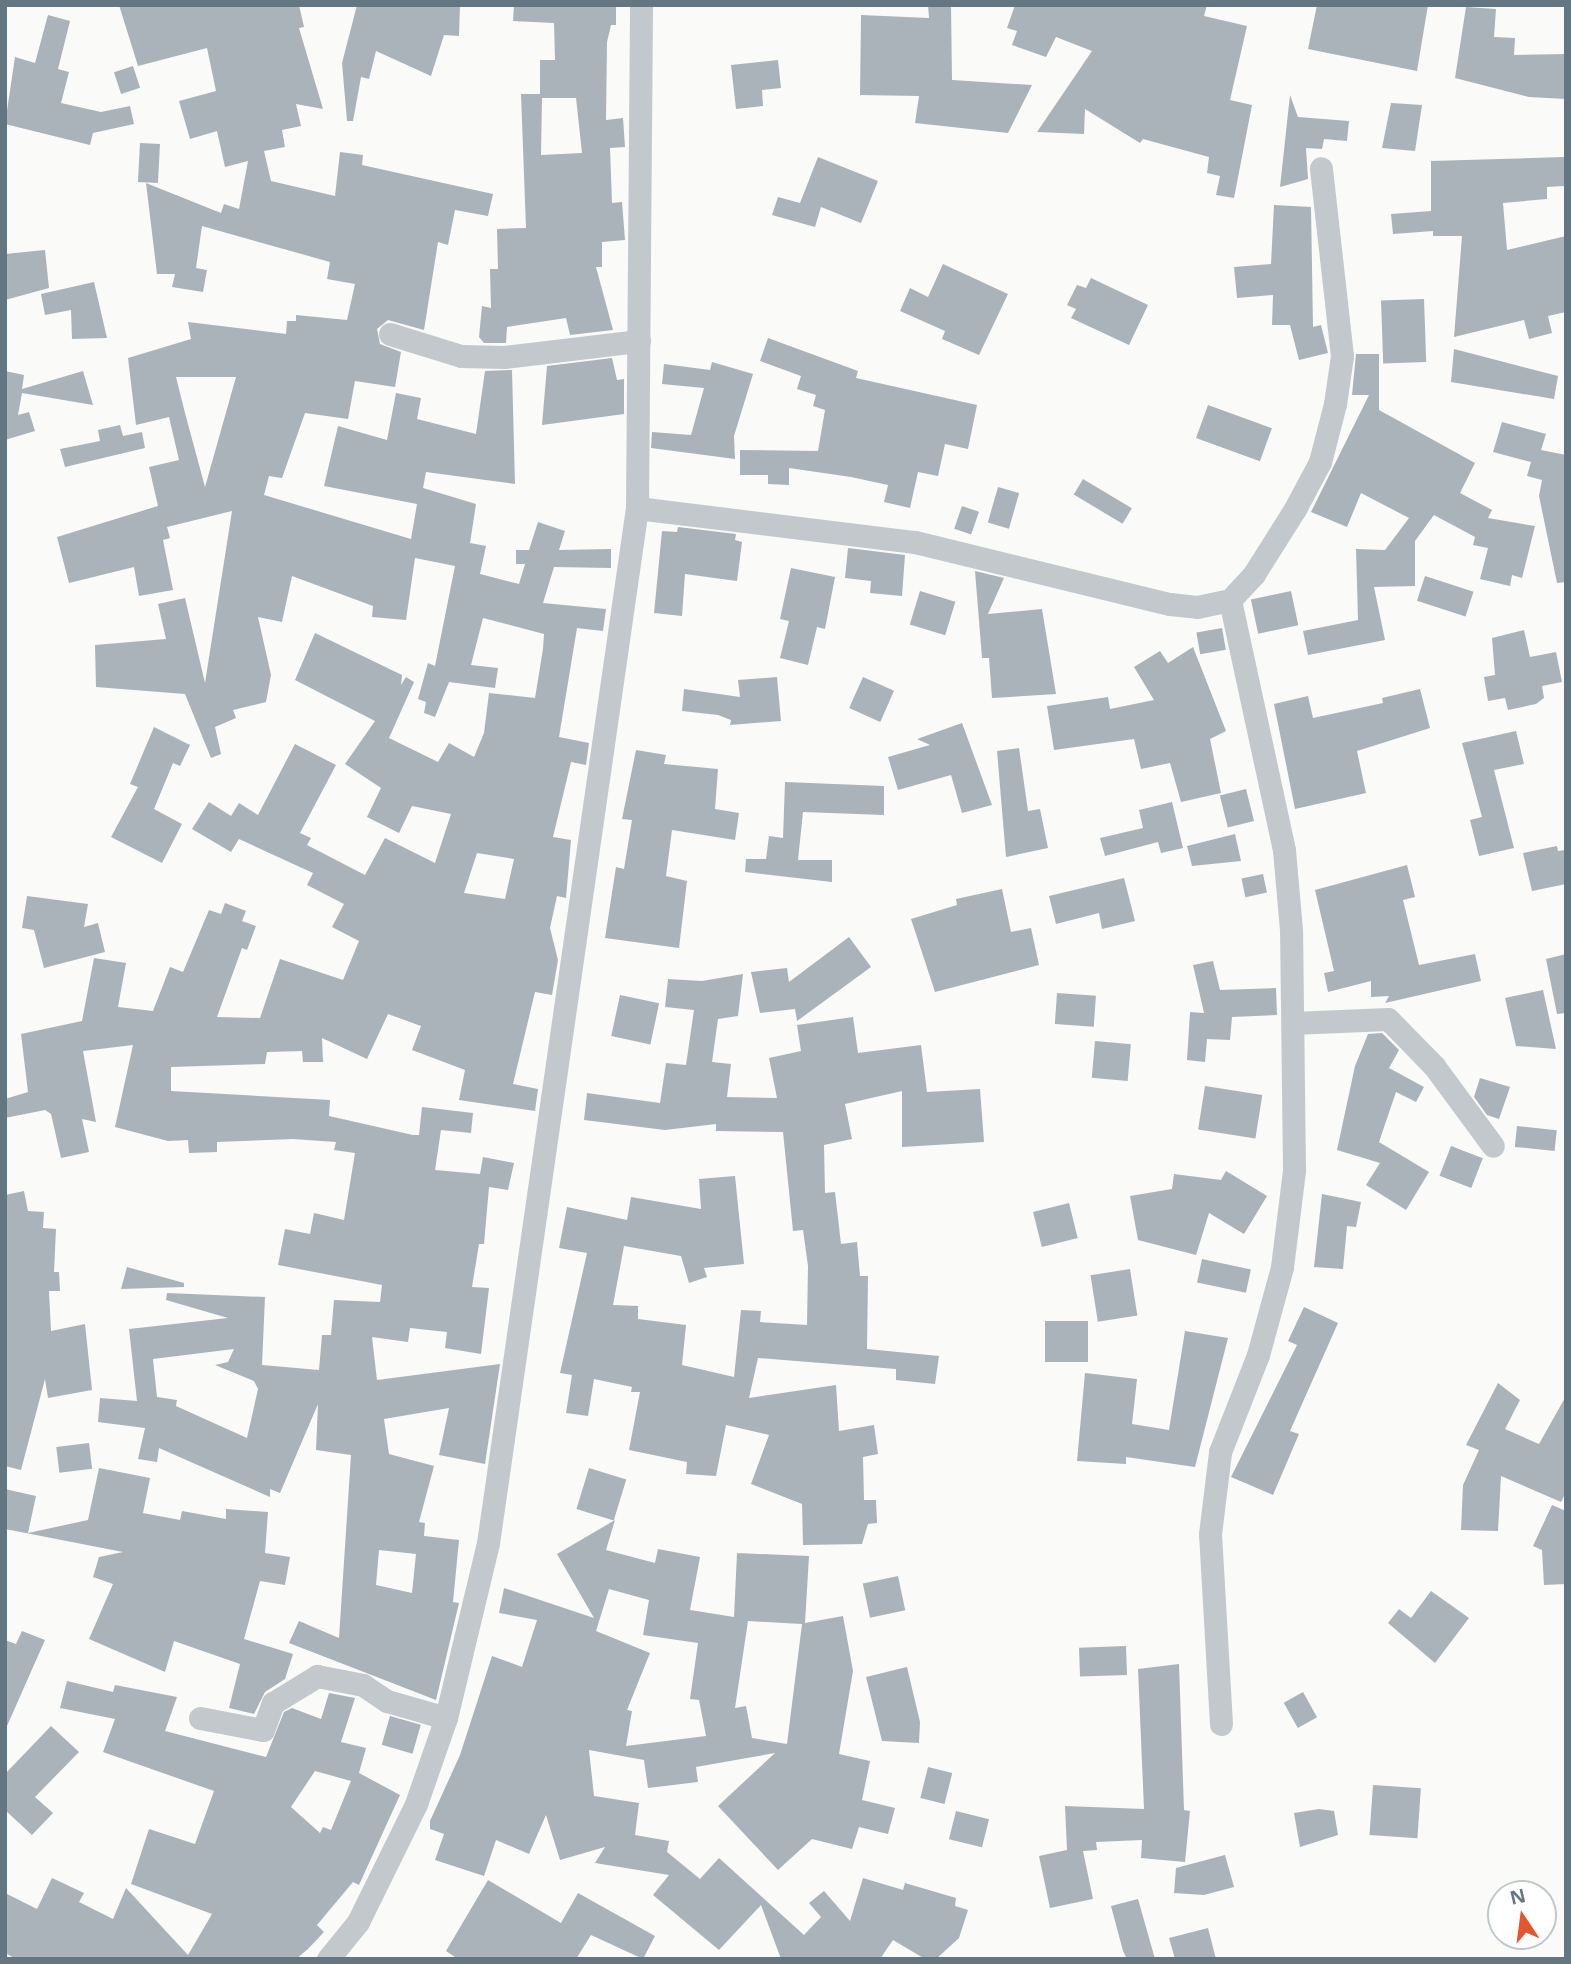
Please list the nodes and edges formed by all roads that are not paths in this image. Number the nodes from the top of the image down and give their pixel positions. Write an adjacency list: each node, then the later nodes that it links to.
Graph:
1 (641, 5): 4 (street)
2 (1321, 168): 6 (street)
3 (390, 334): 4 (street)
4 (639, 341): 5 (street)
5 (636, 508): 6 (street); 10 (street)
6 (1230, 600): 7 (street)
7 (1293, 1023): 8 (street); 11 (street)
8 (1493, 1146)
9 (200, 1718): 10 (street)
10 (446, 1718): 12 (street)
11 (1221, 1724)
12 (328, 1959)

